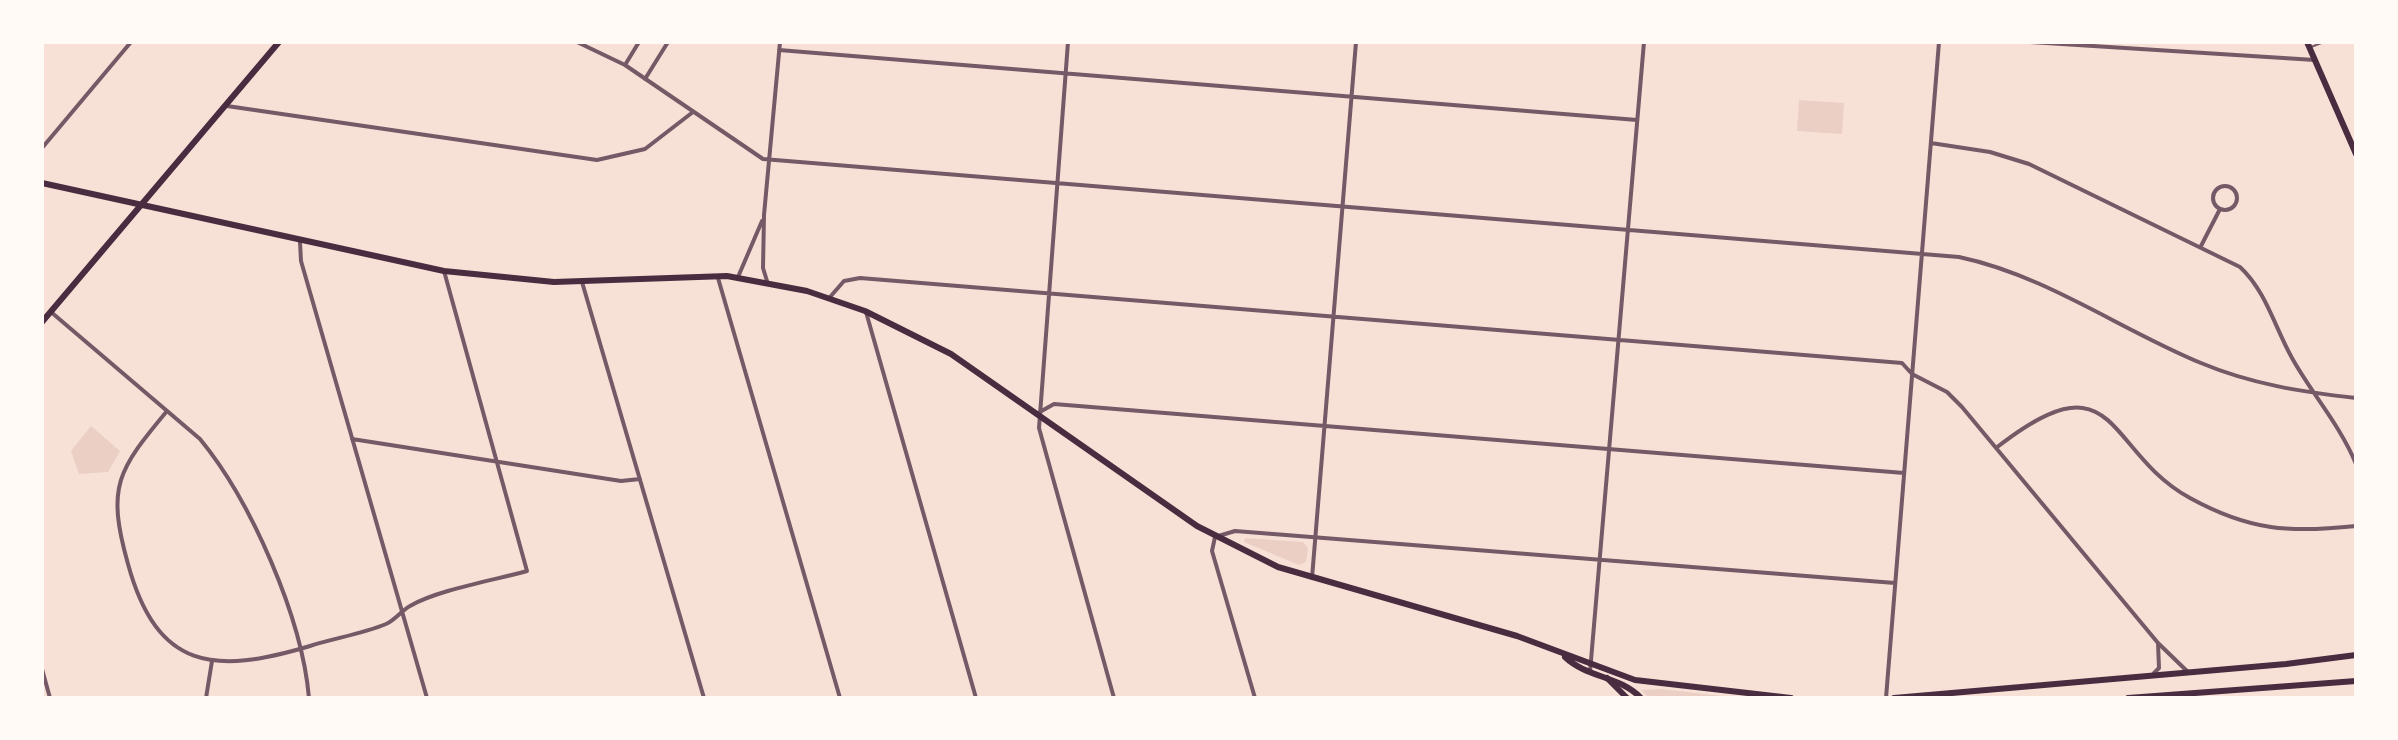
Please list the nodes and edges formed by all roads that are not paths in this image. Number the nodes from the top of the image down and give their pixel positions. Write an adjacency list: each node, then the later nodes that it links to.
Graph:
1 (131, 42): 24 (street)
2 (279, 42): 20 (main road)
3 (577, 42): 16 (street)
4 (639, 42): 16 (street)
5 (668, 42): 18 (street)
6 (780, 42): 14 (street)
7 (1068, 42): 17 (street)
8 (1356, 42): 19 (street)
9 (1644, 42): 22 (street)
10 (1939, 42): 23 (street)
11 (2030, 42): 15 (street)
12 (2324, 42): 13 (lane)
13 (2309, 44): 15 (main road)
14 (779, 50): 17 (street); 26 (street)
15 (2315, 60): 25 (main road)
16 (625, 65): 18 (street)
17 (1065, 73): 19 (street); 28 (street)
18 (645, 79): 21 (street)
19 (1352, 97): 22 (street); 30 (street)
20 (227, 106): 21 (street); 29 (main road)
21 (693, 112): 26 (street)
22 (1637, 120): 33 (street)
23 (1931, 143): 35 (street); 36 (street)
24 (42, 148)
25 (2355, 150)
26 (770, 160): 28 (street); 32 (street)
27 (42, 183): 29 (main road)
28 (1056, 183): 30 (street); 42 (street)
29 (139, 206): 34 (main road); 45 (main road)
30 (1342, 206): 33 (street); 46 (street)
31 (2220, 209): 31 (street); 35 (street)
32 (764, 215): 39 (street); 40 (street)
33 (1629, 229): 36 (street); 48 (street)
34 (300, 242): 37 (main road); 55 (street)
35 (2201, 246): 50 (street)
36 (1922, 253): 49 (street); 50 (street)
37 (444, 271): 41 (main road); 58 (street)
38 (718, 276): 39 (main road); 41 (main road); 85 (street)
39 (738, 277): 40 (main road)
40 (767, 281): 43 (main road)
41 (582, 282): 61 (street)
42 (1047, 292): 43 (street); 46 (street); 53 (street)
43 (829, 298): 44 (main road)
44 (865, 311): 53 (main road); 86 (street)
45 (51, 312): 47 (main road); 52 (street)
46 (1333, 317): 48 (street); 54 (street)
47 (42, 322)
48 (1620, 340): 49 (street); 57 (street)
49 (1912, 374): 56 (street); 60 (street)
50 (2314, 393): 51 (street); 59 (street)
51 (2356, 398)
52 (167, 411): 70 (street); 72 (street)
53 (1038, 413): 54 (street); 64 (main road); 87 (street)
54 (1324, 426): 57 (street); 63 (street)
55 (352, 439): 58 (street); 68 (street)
56 (1996, 448): 62 (street); 69 (street)
57 (1610, 449): 60 (street); 65 (street)
58 (497, 461): 61 (street); 68 (street)
59 (2356, 464)
60 (1904, 473): 67 (street)
61 (640, 479): 84 (street)
62 (2356, 526)
63 (1315, 536): 64 (street); 65 (street); 66 (street)
64 (1215, 537): 66 (main road); 88 (street)
65 (1602, 560): 67 (street); 73 (street)
66 (1312, 579): 73 (main road)
67 (1895, 583): 92 (street)
68 (402, 613): 70 (street); 83 (street)
69 (2158, 643): 75 (street); 76 (street)
70 (298, 650): 72 (street); 82 (street)
71 (2356, 655): 75 (main road)
72 (212, 660): 81 (street)
73 (1591, 668): 77 (main road); 91 (main road)
74 (42, 669): 80 (street)
75 (2189, 673): 76 (main road)
76 (2149, 676): 93 (main road)
77 (1607, 678): 89 (main road); 90 (main road)
78 (2356, 681): 79 (main road)
79 (2238, 689): 94 (main road); 95 (street)
80 (50, 698)
81 (206, 698)
82 (309, 698)
83 (427, 698)
84 (704, 698)
85 (840, 698)
86 (976, 698)
87 (1114, 698)
88 (1255, 698)
89 (1627, 698)
90 (1641, 698)
91 (1791, 698)
92 (1886, 698)
93 (1894, 698)
94 (2128, 698)
95 (2239, 698)

